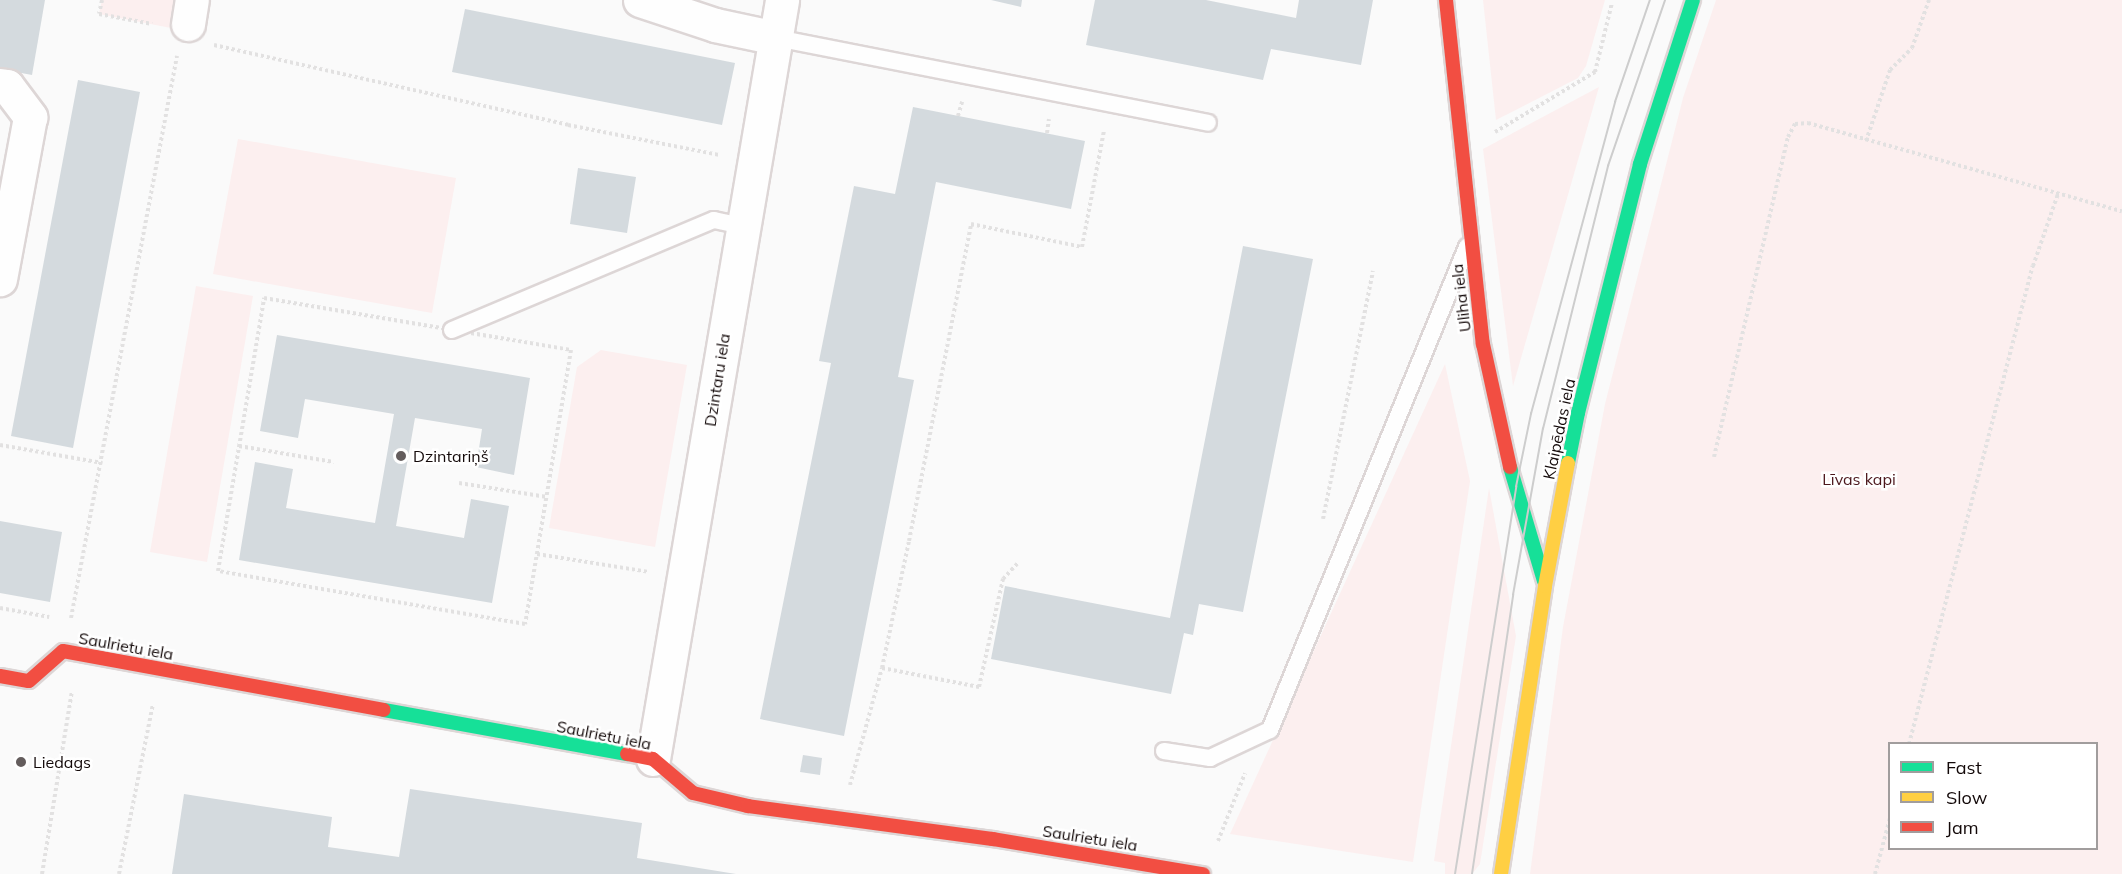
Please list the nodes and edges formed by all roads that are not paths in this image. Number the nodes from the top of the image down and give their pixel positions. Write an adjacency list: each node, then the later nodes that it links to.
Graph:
1 (639, 0): 5 (street)
2 (782, 0): 5 (street, Dzintaru iela)
3 (1446, 0): 9 (street, Uliha iela)
4 (1693, 0): 12 (street, Klaipēdas iela)
5 (776, 38): 7 (lane); 8 (street, Dzintaru iela)
6 (0, 85): 10 (street)
7 (1208, 123)
8 (743, 226): 11 (lane); 15 (street, Dzintaru iela)
9 (1470, 238): 12 (street, Uliha iela); 14 (lane)
10 (0, 279)
11 (452, 330)
12 (1545, 586): 18 (street, Klaipēdas iela)
13 (0, 676): 15 (street, Saulrietu iela)
14 (1164, 751)
15 (653, 759): 16 (street, Saulrietu iela)
16 (1134, 868): 17 (street, Saulrietu iela)
17 (1203, 874)
18 (1501, 874)

